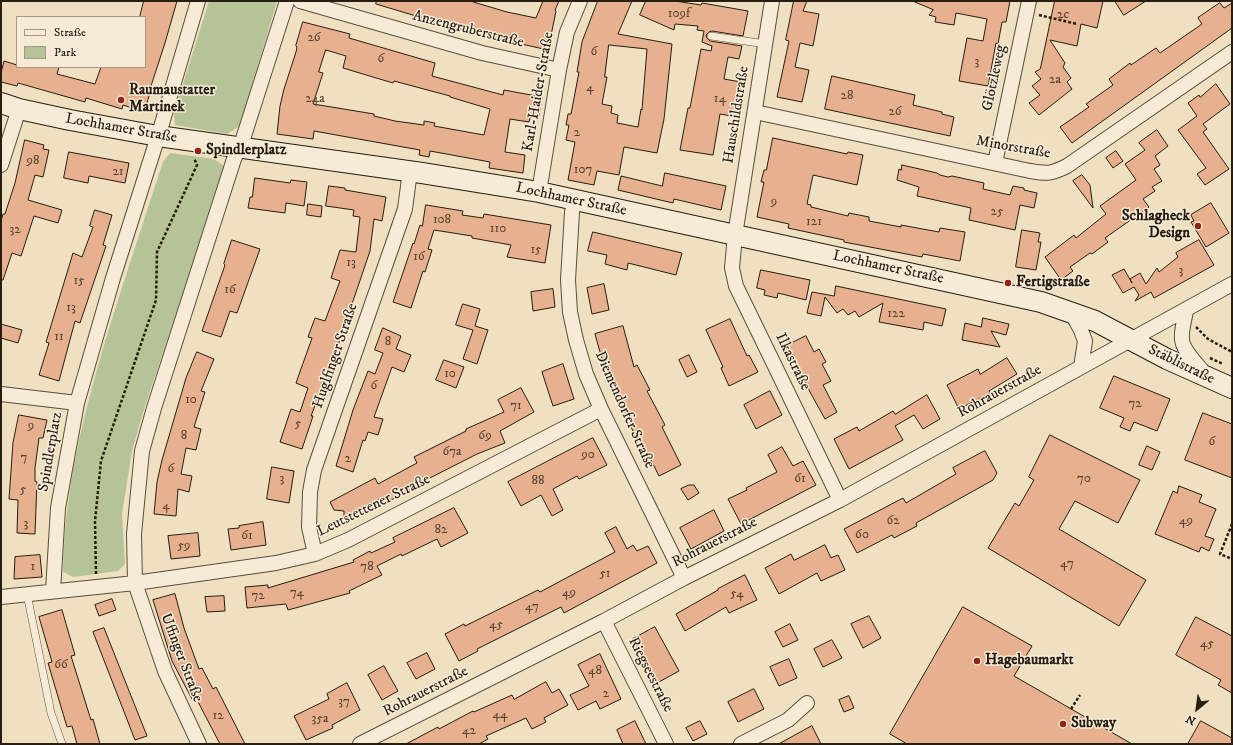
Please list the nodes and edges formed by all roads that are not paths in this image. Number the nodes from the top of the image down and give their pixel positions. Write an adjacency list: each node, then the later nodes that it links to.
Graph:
1 (198, 1): 13 (street, Spindlerplatz)
2 (287, 1): 14 (street)
3 (300, 1): 10 (street, Anzengruberstraße)
4 (580, 1): 10 (street, Karl-Haider-Straße)
5 (772, 1): 8 (street, Hauschildstraße)
6 (1028, 6): 15 (street, Glötzleweg)
7 (711, 36): 8 (lane)
8 (766, 44): 12 (street, Hauschildstraße)
9 (1232, 52): 15 (street, Minorstraße)
10 (559, 70): 18 (street, Karl-Haider-Straße)
11 (10, 106): 13 (main road, Lochhamer Straße); 16 (street)
12 (755, 112): 15 (street, Minorstraße); 20 (street, Hauschildstraße)
13 (158, 136): 14 (main road, Lochhamer Straße); 29 (street, Spindlerplatz)
14 (239, 148): 17 (main road, Lochhamer Straße); 34 (street)
15 (995, 163)
16 (1, 165)
17 (410, 172): 18 (main road, Lochhamer Straße); 32 (street, Huglfinger Straße)
18 (539, 192): 19 (main road, Lochhamer Straße)
19 (575, 199): 20 (main road, Lochhamer Straße); 30 (street, Diemendorfer Straße)
20 (735, 235): 23 (main road, Lochhamer Straße); 31 (street, Ilkastraße)
21 (1232, 284): 22 (street)
22 (1186, 310): 24 (street); 26 (street)
23 (1071, 312): 24 (main road, Lochhamer Straße); 25 (street)
24 (1131, 340): 25 (street, Rohrauerstraße); 26 (main road, Stäblistraße)
25 (1081, 367): 31 (street, Rohrauerstraße)
26 (1209, 379): 27 (main road, Stäblistraße)
27 (1232, 388)
28 (1, 394): 29 (street)
29 (77, 403): 35 (street, Spindlerplatz)
30 (601, 409): 32 (street, Leutstettener Straße); 33 (street, Diemendorfer Straße)
31 (840, 500): 33 (street, Rohrauerstraße)
32 (315, 554): 34 (street, Leutstettener Straße)
33 (684, 578): 38 (street, Rohrauerstraße)
34 (135, 583): 35 (street, Leutstettener Straße); 41 (street, Uffinger Straße)
35 (54, 591): 36 (street, Leutstettener Straße)
36 (27, 594): 37 (street, Leutstettener Straße); 40 (lane)
37 (1, 597)
38 (604, 621): 42 (street, Rohrauerstraße); 43 (street, Riegseestraße)
39 (807, 703): 44 (street)
40 (62, 744)
41 (199, 744)
42 (360, 744)
43 (666, 744)
44 (740, 744)

